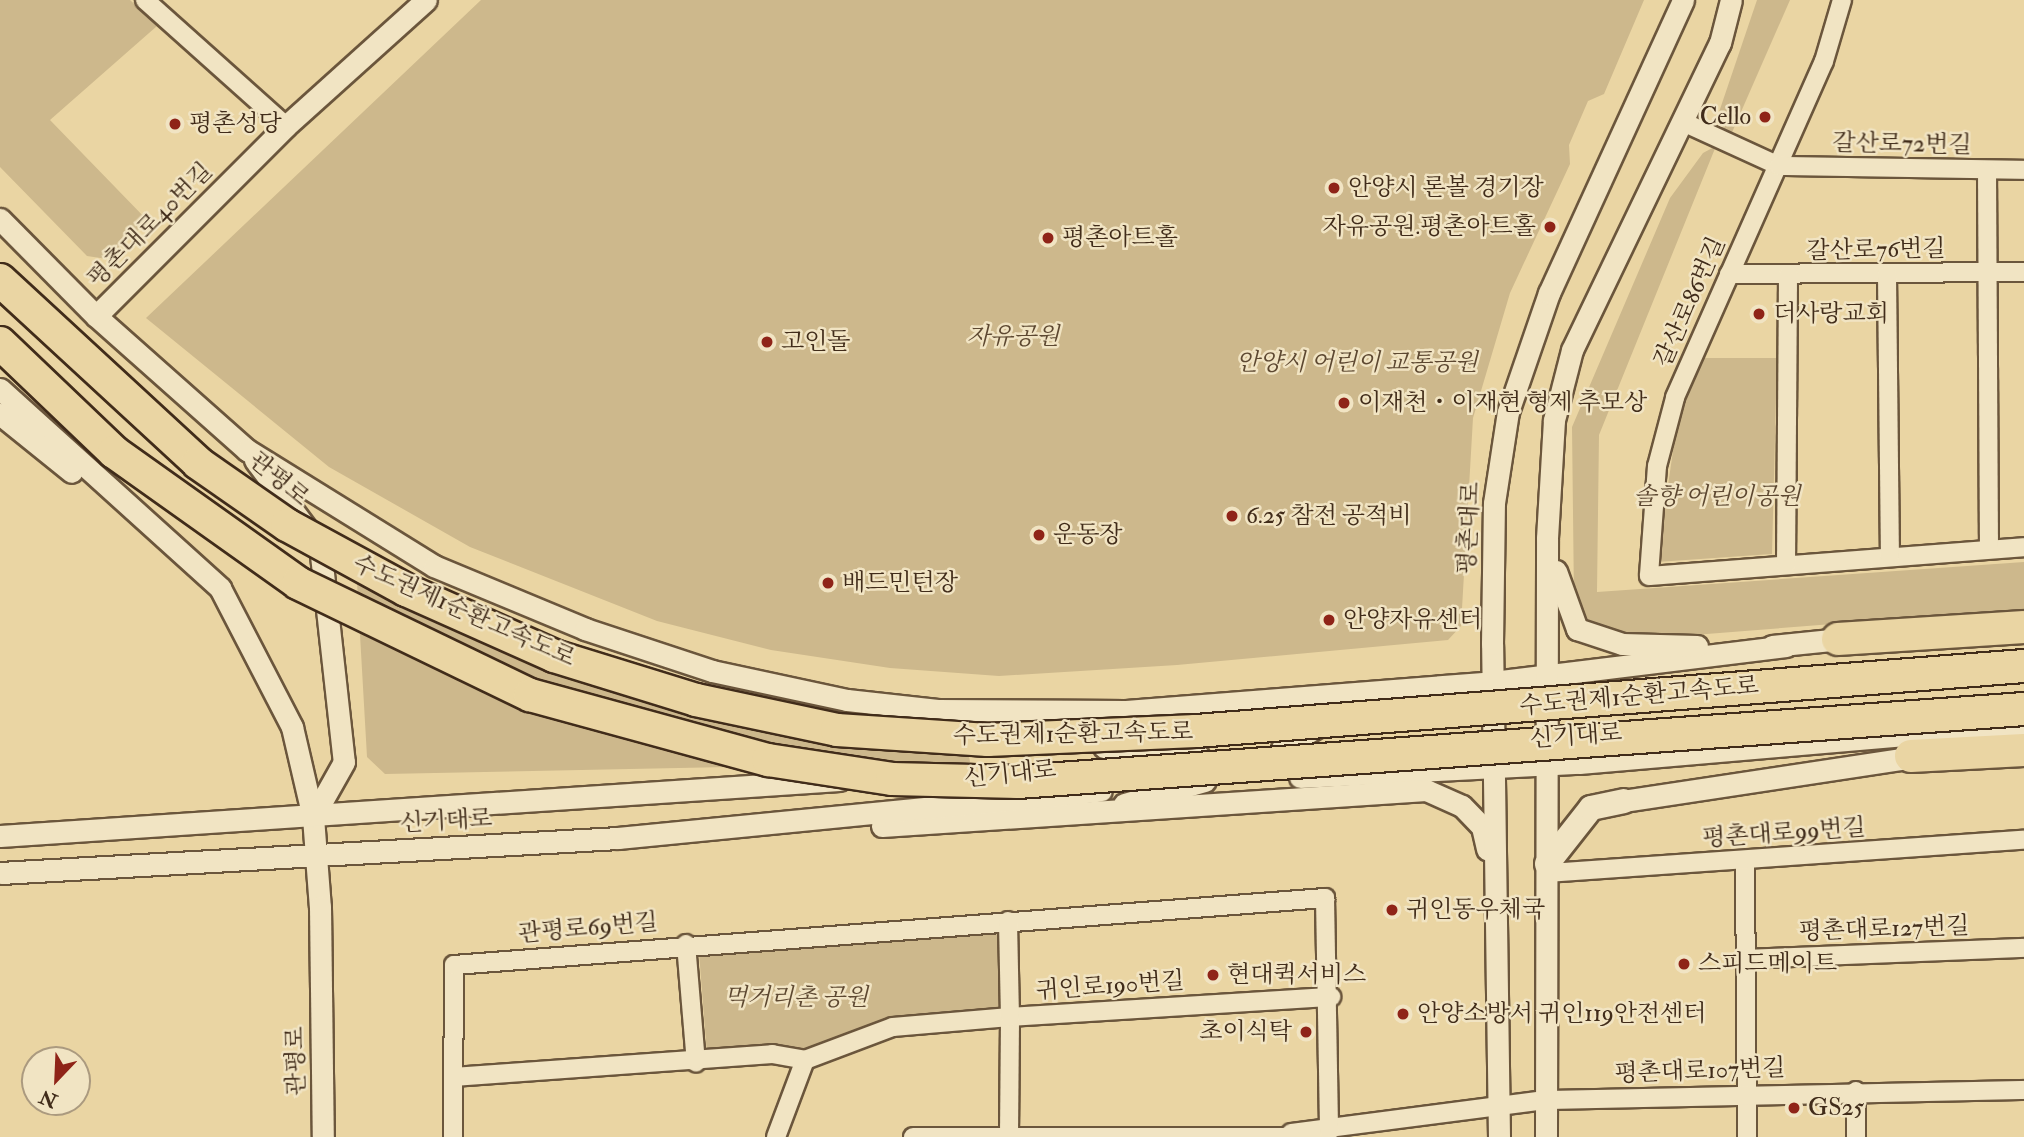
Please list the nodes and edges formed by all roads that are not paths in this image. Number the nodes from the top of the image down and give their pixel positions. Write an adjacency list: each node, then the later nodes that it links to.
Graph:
1 (145, 0): 7 (street)
2 (426, 0): 7 (street, 평촌대로40번길)
3 (1683, 0): 37 (street, 평촌대로)
4 (1731, 0): 6 (street)
5 (1842, 0): 8 (street, 갈산로86번길)
6 (1683, 122): 8 (street); 24 (street)
7 (286, 126): 19 (street, 평촌대로40번길)
8 (1779, 166): 9 (street, 갈산로72번길); 15 (street, 갈산로86번길)
9 (1987, 170): 10 (street, 갈산로72번길); 13 (street)
10 (2024, 170)
11 (0, 219): 19 (street)
12 (0, 261): 25 (street, 관평로)
13 (1988, 272): 14 (street, 갈산로76번길); 17 (street, 갈산로76번길); 27 (street)
14 (2024, 272)
15 (1729, 274): 16 (street, 갈산로76번길); 29 (street, 갈산로86번길)
16 (1788, 275): 17 (street, 갈산로76번길); 29 (street)
17 (1887, 275): 28 (street)
18 (0, 280): 35 (highway, 수도권제1순환고속도로, bridge)
19 (96, 316): 23 (street)
20 (0, 343): 40 (highway, 수도권제1순환고속도로, bridge)
21 (0, 389): 30 (street, 관평로)
22 (0, 414): 30 (street)
23 (247, 450): 25 (street); 38 (street)
24 (1548, 538): 34 (street); 36 (street)
25 (320, 546): 47 (street); 54 (street)
26 (2024, 547): 27 (street, 갈산로86번길)
27 (1989, 549): 28 (street, 갈산로86번길)
28 (1890, 557): 29 (street, 갈산로86번길)
29 (1786, 565)
30 (220, 588): 54 (street, 관평로)
31 (2024, 614): 33 (street)
32 (2024, 627): 33 (highway)
33 (1838, 639): 34 (street)
34 (1786, 646): 36 (street)
35 (2024, 666)
36 (1547, 675): 37 (street); 42 (street)
37 (1493, 682): 38 (street); 43 (street, 평촌대로)
38 (1375, 691): 44 (street)
39 (2024, 693): 42 (street, 신기대로)
40 (2024, 709)
41 (2024, 725): 49 (street, 신기대로)
42 (1548, 730): 43 (street, 신기대로); 50 (street)
43 (1491, 735): 44 (street, 신기대로); 51 (street, 평촌대로)
44 (1282, 748): 47 (street, 신기대로)
45 (2024, 750): 48 (highway)
46 (2024, 755): 48 (street)
47 (1199, 756): 54 (street, 신기대로)
48 (1911, 756): 49 (street); 53 (street)
49 (1596, 761): 50 (street, 신기대로)
50 (1548, 765): 51 (street, 신기대로); 61 (street)
51 (1492, 767): 52 (street, 신기대로); 63 (street, 평촌대로)
52 (1205, 781): 55 (street); 57 (street, 신기대로)
53 (1623, 801): 61 (main road)
54 (313, 817): 56 (street, 신기대로); 59 (street, 관평로)
55 (1082, 817): 57 (street); 63 (street)
56 (0, 836)
57 (618, 838): 59 (street, 신기대로)
58 (2024, 840): 60 (street, 평촌대로99번길)
59 (316, 854): 62 (street, 신기대로); 82 (street, 관평로)
60 (1745, 860): 61 (street, 평촌대로99번길); 67 (street)
61 (1547, 868): 76 (street)
62 (0, 873)
63 (1493, 877): 77 (street, 평촌대로)
64 (1008, 921): 65 (street); 68 (street); 69 (street)
65 (686, 944): 71 (street, 관평로69번길); 72 (street, 관평로69번길)
66 (2024, 948): 67 (street, 평촌대로127번길)
67 (1746, 959): 75 (street)
68 (1331, 997): 69 (street, 귀인로190번길); 78 (street)
69 (1010, 1017): 70 (street); 79 (street, 귀인로190번길)
70 (805, 1060): 71 (street); 84 (street)
71 (696, 1062): 72 (street)
72 (453, 1077): 83 (street, 관평로69번길)
73 (2024, 1090): 74 (street, 평촌대로107번길)
74 (1856, 1091): 75 (street, 평촌대로107번길); 89 (street)
75 (1746, 1093): 76 (street, 평촌대로107번길); 88 (street)
76 (1546, 1100): 77 (street, 평촌대로107번길); 87 (street)
77 (1500, 1105): 78 (street, 평촌대로107번길); 86 (street, 평촌대로)
78 (1329, 1132): 80 (street)
79 (1009, 1135): 81 (street); 85 (street)
80 (1291, 1135): 81 (street)
81 (1079, 1136)
82 (323, 1137)
83 (453, 1137)
84 (776, 1137)
85 (913, 1137)
86 (1499, 1137)
87 (1546, 1137)
88 (1747, 1137)
89 (1856, 1137)

